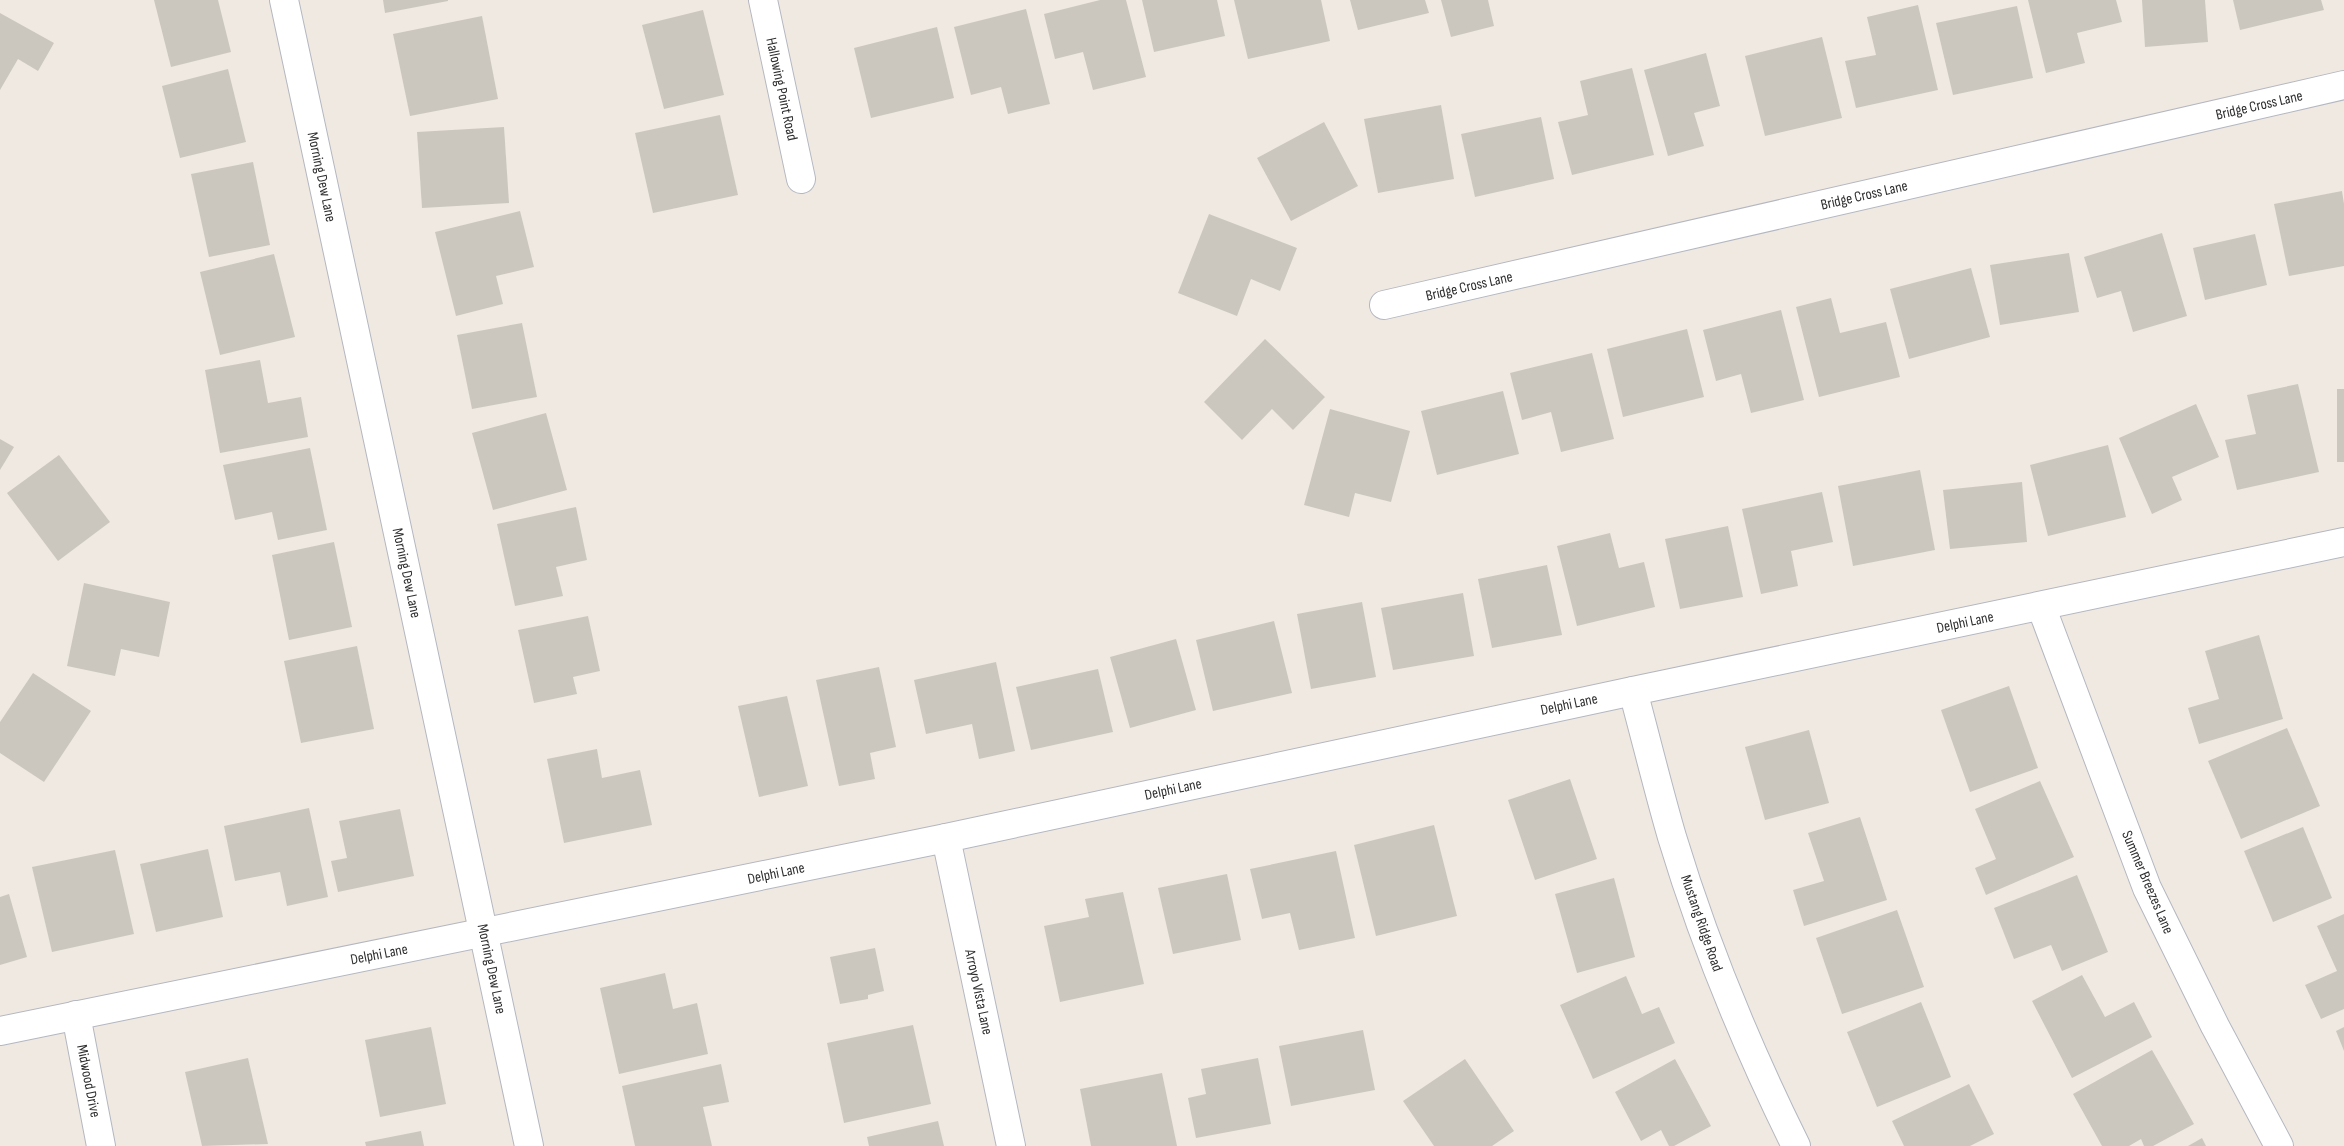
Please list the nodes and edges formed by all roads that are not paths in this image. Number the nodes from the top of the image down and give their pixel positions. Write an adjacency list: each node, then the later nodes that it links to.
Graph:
1 (284, 0): 10 (street, Morning Dew Lane)
2 (763, 0): 4 (street, Hallowing Point Road)
3 (2344, 85): 5 (street, Bridge Cross Lane)
4 (801, 179)
5 (1384, 305)
6 (2344, 542): 7 (street, Delphi Lane)
7 (2041, 606): 8 (street, Delphi Lane); 17 (street, Summer Breezes Lane)
8 (1632, 691): 9 (street, Delphi Lane); 16 (street, Mustang Ridge Road)
9 (946, 838): 10 (street, Delphi Lane); 15 (street, Arroyo Vista Lane)
10 (484, 933): 11 (street, Delphi Lane); 14 (street, Morning Dew Lane)
11 (76, 1015): 12 (street, Delphi Lane); 13 (street, Midwood Drive)
12 (0, 1031)
13 (101, 1146)
14 (529, 1146)
15 (1011, 1146)
16 (1796, 1146)
17 (2279, 1146)

